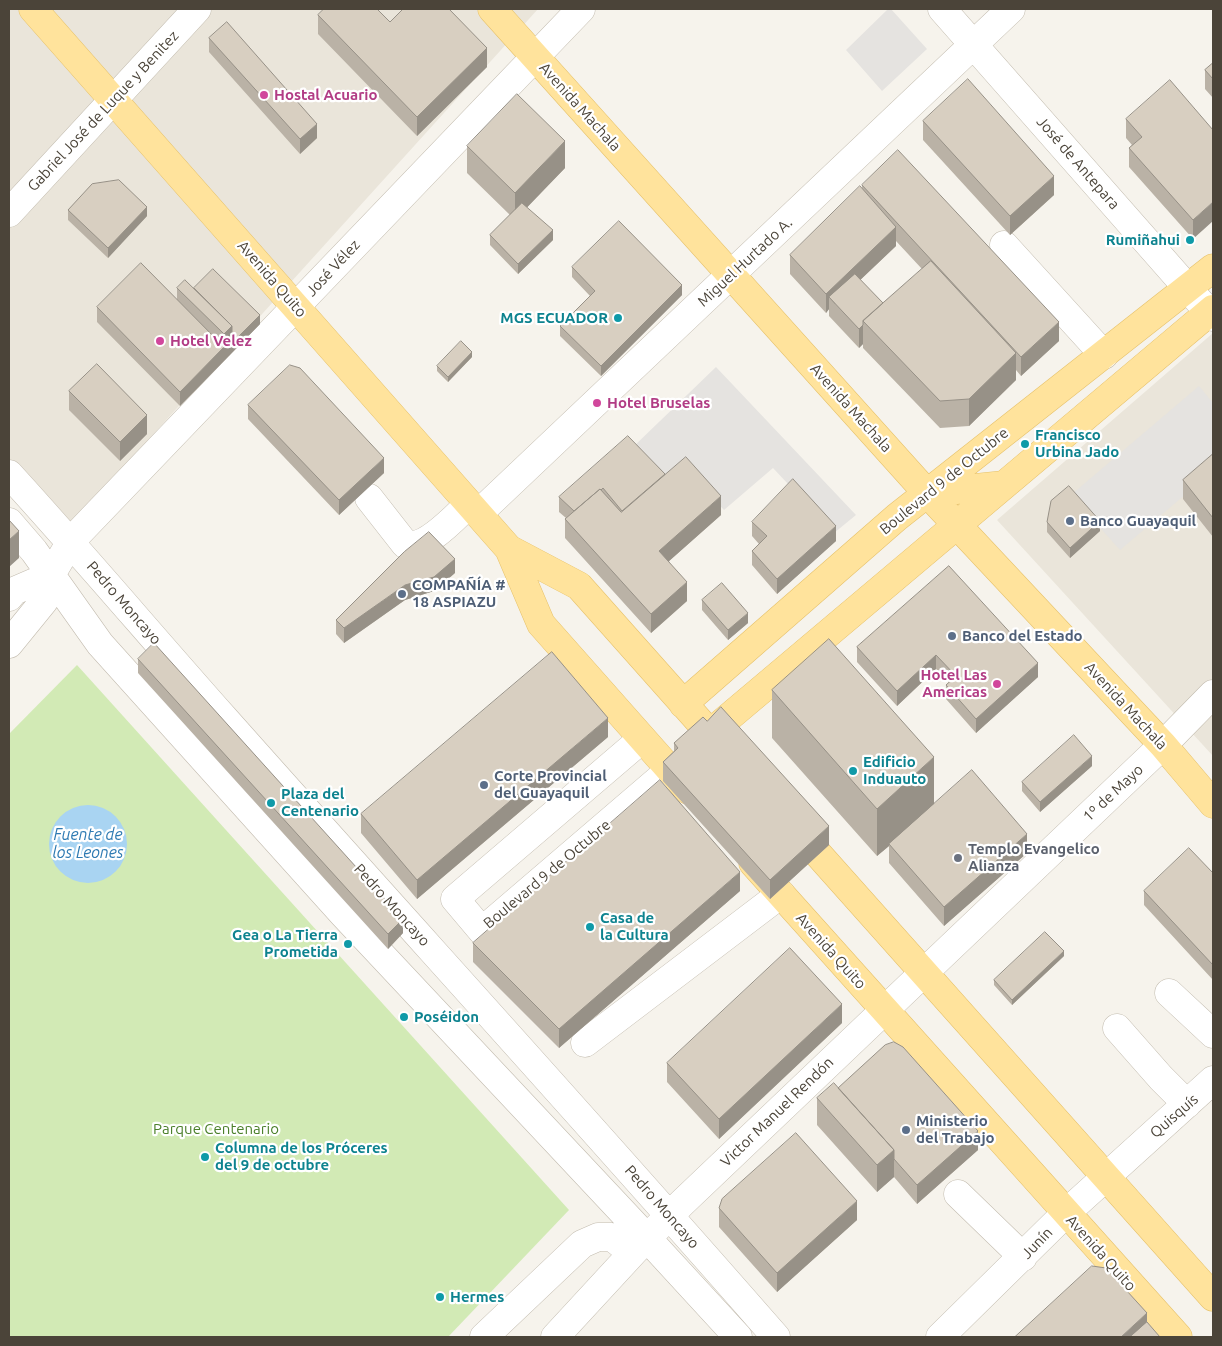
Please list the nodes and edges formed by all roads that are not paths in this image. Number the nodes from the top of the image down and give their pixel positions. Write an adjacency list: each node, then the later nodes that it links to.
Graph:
1 (33, 9): 9 (main road, Avenida Quito)
2 (196, 9): 9 (street, Gabriel José de Luque y Benitez)
3 (492, 9): 8 (main road, Avenida Machala)
4 (581, 9): 8 (street, José Vélez)
5 (942, 9): 7 (street, José de Antepara)
6 (1012, 9): 7 (street, Miguel Hurtado A.)
7 (974, 45): 13 (street, Miguel Hurtado A.); 14 (street, José de Antepara)
8 (534, 55): 13 (main road, Avenida Machala); 15 (street, José Vélez)
9 (114, 99): 10 (street, Gabriel José de Luque y Benitez); 15 (main road, Avenida Quito)
10 (9, 212)
11 (1004, 245): 17 (street)
12 (1213, 268): 14 (main road, Boulevard 9 de Octubre)
13 (731, 274): 20 (main road, Avenida Machala); 22 (street, Miguel Hurtado A.)
14 (1189, 289): 16 (street, José de Antepara); 17 (main road, Boulevard 9 de Octubre)
15 (296, 307): 22 (main road, Avenida Quito); 25 (street, José Vélez)
16 (1212, 313): 19 (main road)
17 (1104, 355): 20 (main road, Boulevard 9 de Octubre)
18 (9, 474): 25 (street, Pedro Moncayo)
19 (1004, 485): 20 (main road); 24 (main road)
20 (927, 493): 24 (main road, Avenida Machala); 31 (main road, Boulevard 9 de Octubre)
21 (369, 498): 22 (street, Miguel Hurtado A.)
22 (474, 509): 26 (main road, Avenida Quito)
23 (9, 522): 27 (street, Pedro Moncayo)
24 (957, 525): 32 (main road); 34 (main road, Avenida Machala)
25 (71, 541): 27 (street, José Vélez); 54 (street, Pedro Moncayo)
26 (509, 549): 31 (main road, Avenida Quito); 33 (main road, Avenida Quito)
27 (51, 574): 28 (street); 29 (street, José Vélez); 55 (street, Pedro Moncayo)
28 (9, 598)
29 (9, 644)
30 (1213, 694): 34 (street, 1º de Mayo)
31 (683, 704): 32 (main road, Avenida Quito)
32 (710, 733): 35 (main road, Avenida Quito)
33 (642, 739): 36 (main road, Avenida Quito); 36 (street, Boulevard 9 de Octubre)
34 (1163, 746): 37 (main road, Avenida Machala); 42 (street, 1º de Mayo)
35 (742, 769)
36 (670, 770): 38 (main road, Avenida Quito)
37 (1213, 804)
38 (703, 806)
39 (774, 806): 42 (main road)
40 (735, 843): 41 (main road, Avenida Quito)
41 (781, 894): 44 (main road, Avenida Quito); 47 (street)
42 (924, 972): 44 (street, Victor Manuel Rendón); 51 (main road)
43 (1169, 993): 46 (street)
44 (884, 1010): 53 (main road, Avenida Quito); 54 (street, Victor Manuel Rendón)
45 (1117, 1028): 49 (street)
46 (1213, 1034)
47 (585, 1043)
48 (1213, 1080): 49 (street, Quisquís)
49 (1187, 1104): 50 (street, Quisquís)
50 (1134, 1151): 51 (street, Junín)
51 (1106, 1177): 53 (street, Junín); 57 (main road)
52 (958, 1194): 56 (street)
53 (1066, 1213): 56 (street, Junín); 63 (main road, Avenida Quito)
54 (670, 1216): 55 (street, Victor Manuel Rendón); 61 (street, Pedro Moncayo)
55 (640, 1245): 58 (street); 59 (street, Victor Manuel Rendón); 60 (street, Pedro Moncayo)
56 (1024, 1257): 62 (street, Junín)
57 (1213, 1297)
58 (484, 1337)
59 (555, 1337)
60 (738, 1337)
61 (776, 1337)
62 (940, 1337)
63 (1178, 1337)

